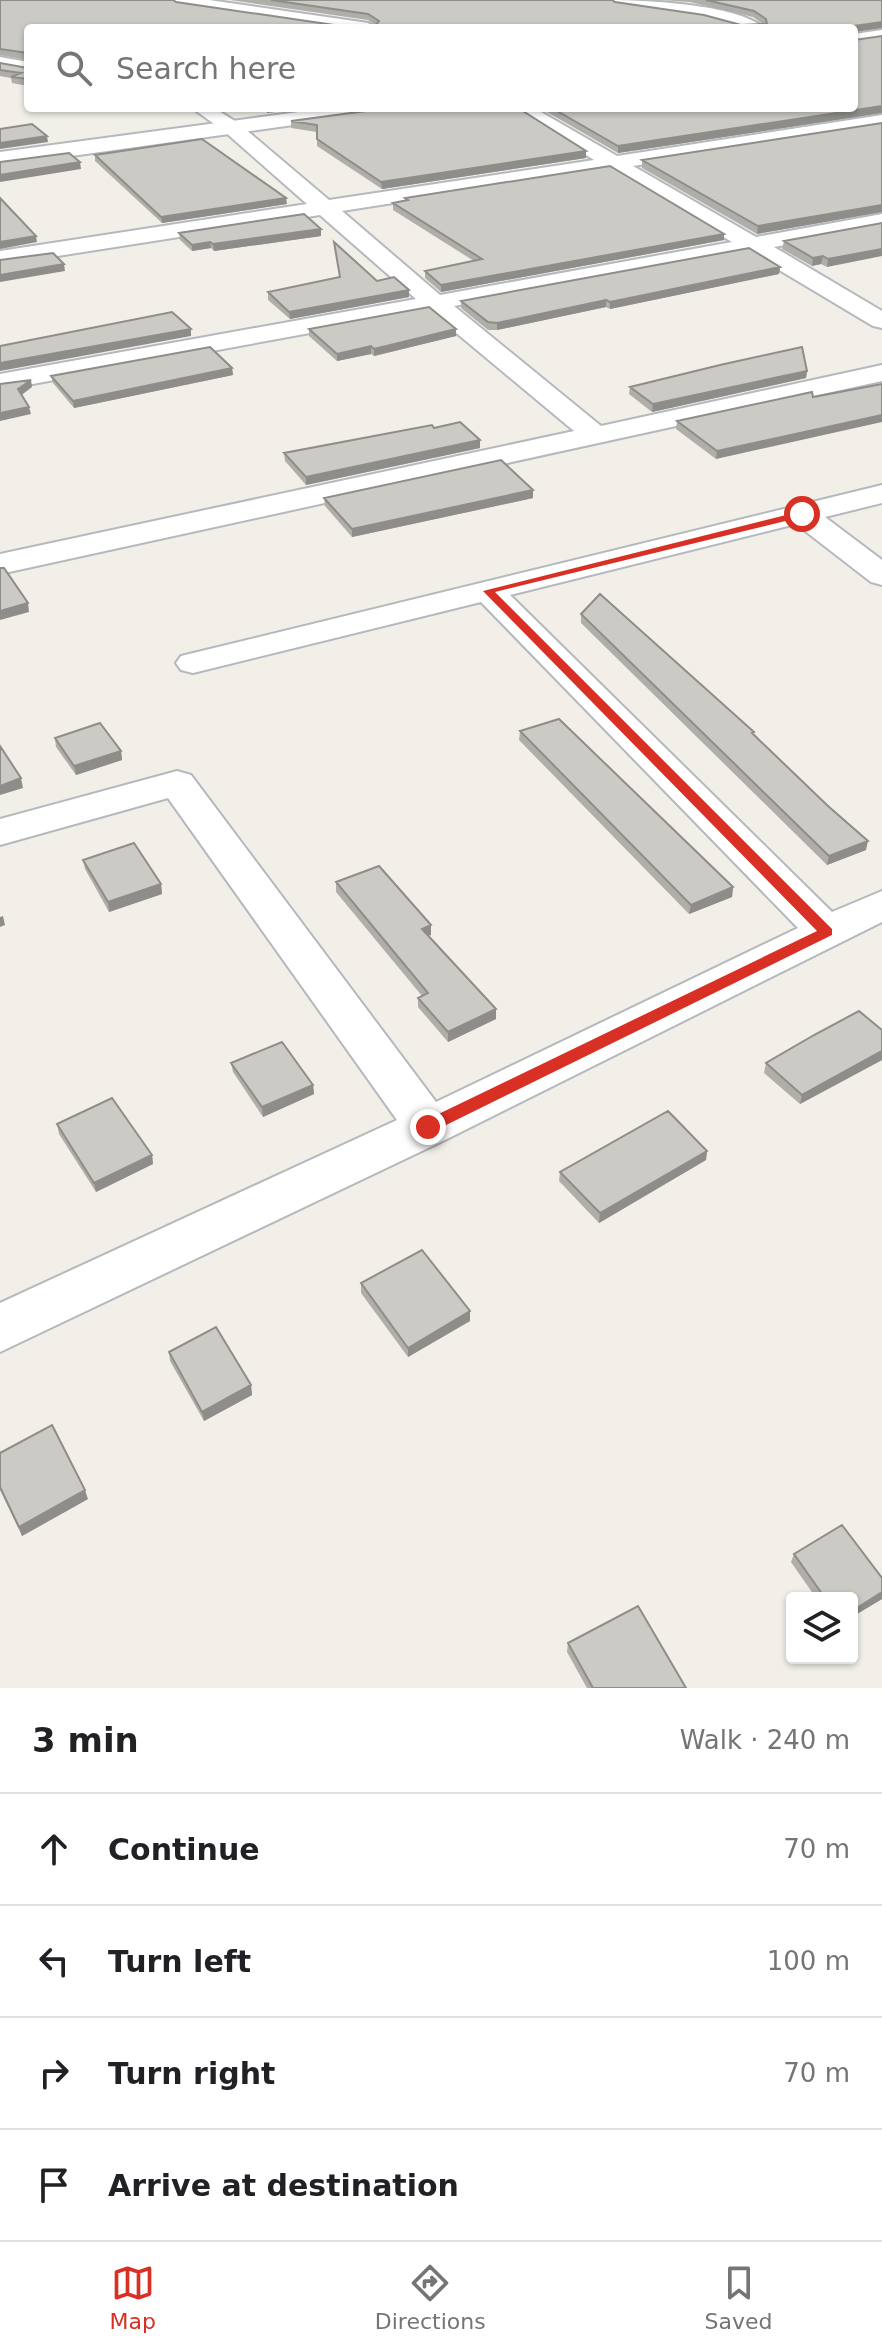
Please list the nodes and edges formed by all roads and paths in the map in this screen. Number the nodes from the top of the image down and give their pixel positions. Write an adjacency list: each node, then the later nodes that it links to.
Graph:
1 (177, 0): 4 (street)
2 (615, 0): 6 (street)
3 (339, 10): 4 (street)
4 (313, 20): 5 (street)
5 (340, 24)
6 (746, 24)
7 (882, 35): 8 (street)
8 (858, 38)
9 (0, 62): 10 (street)
10 (24, 66)
11 (207, 112): 15 (street)
12 (343, 112): 15 (street)
13 (528, 112): 17 (street)
14 (882, 121): 17 (street)
15 (231, 127): 16 (street); 18 (street)
16 (0, 159)
17 (614, 162): 18 (street); 20 (street)
18 (324, 209): 21 (street); 22 (street)
19 (882, 221): 20 (street)
20 (756, 244): 22 (street); 23 (street)
21 (0, 258)
22 (435, 303): 25 (street); 26 (street)
23 (882, 321)
24 (882, 373): 26 (street)
25 (0, 382)
26 (595, 435): 29 (street)
27 (882, 494): 28 (street)
28 (802, 514): 30 (street); 31 (street)
29 (0, 564)
30 (882, 575)
31 (488, 591): 32 (street); 35 (street)
32 (193, 663)
33 (0, 832): 36 (street)
34 (882, 905): 35 (street)
35 (827, 932): 36 (street)
36 (428, 1127): 37 (street)
37 (0, 1328)

